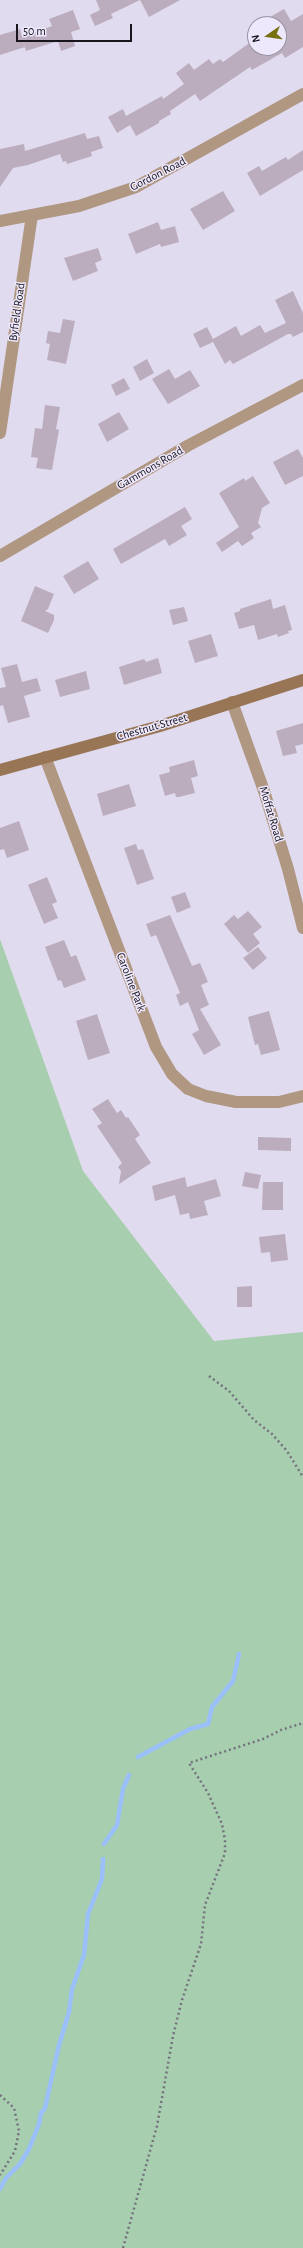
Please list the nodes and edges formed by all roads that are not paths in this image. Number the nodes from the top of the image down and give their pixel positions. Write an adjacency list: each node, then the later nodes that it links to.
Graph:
1 (303, 94): 2 (street, Gordon Road)
2 (32, 215): 3 (street, Gordon Road); 5 (street, Byfield Road)
3 (0, 221)
4 (303, 385): 6 (street, Gammons Road)
5 (0, 433)
6 (0, 556)
7 (303, 680): 8 (main road, Chestnut Street)
8 (232, 702): 9 (main road, Chestnut Street); 11 (street, Moffat Road)
9 (45, 757): 10 (main road, Chestnut Street); 12 (street, Caroline Park)
10 (0, 770)
11 (303, 928)
12 (303, 1096)

